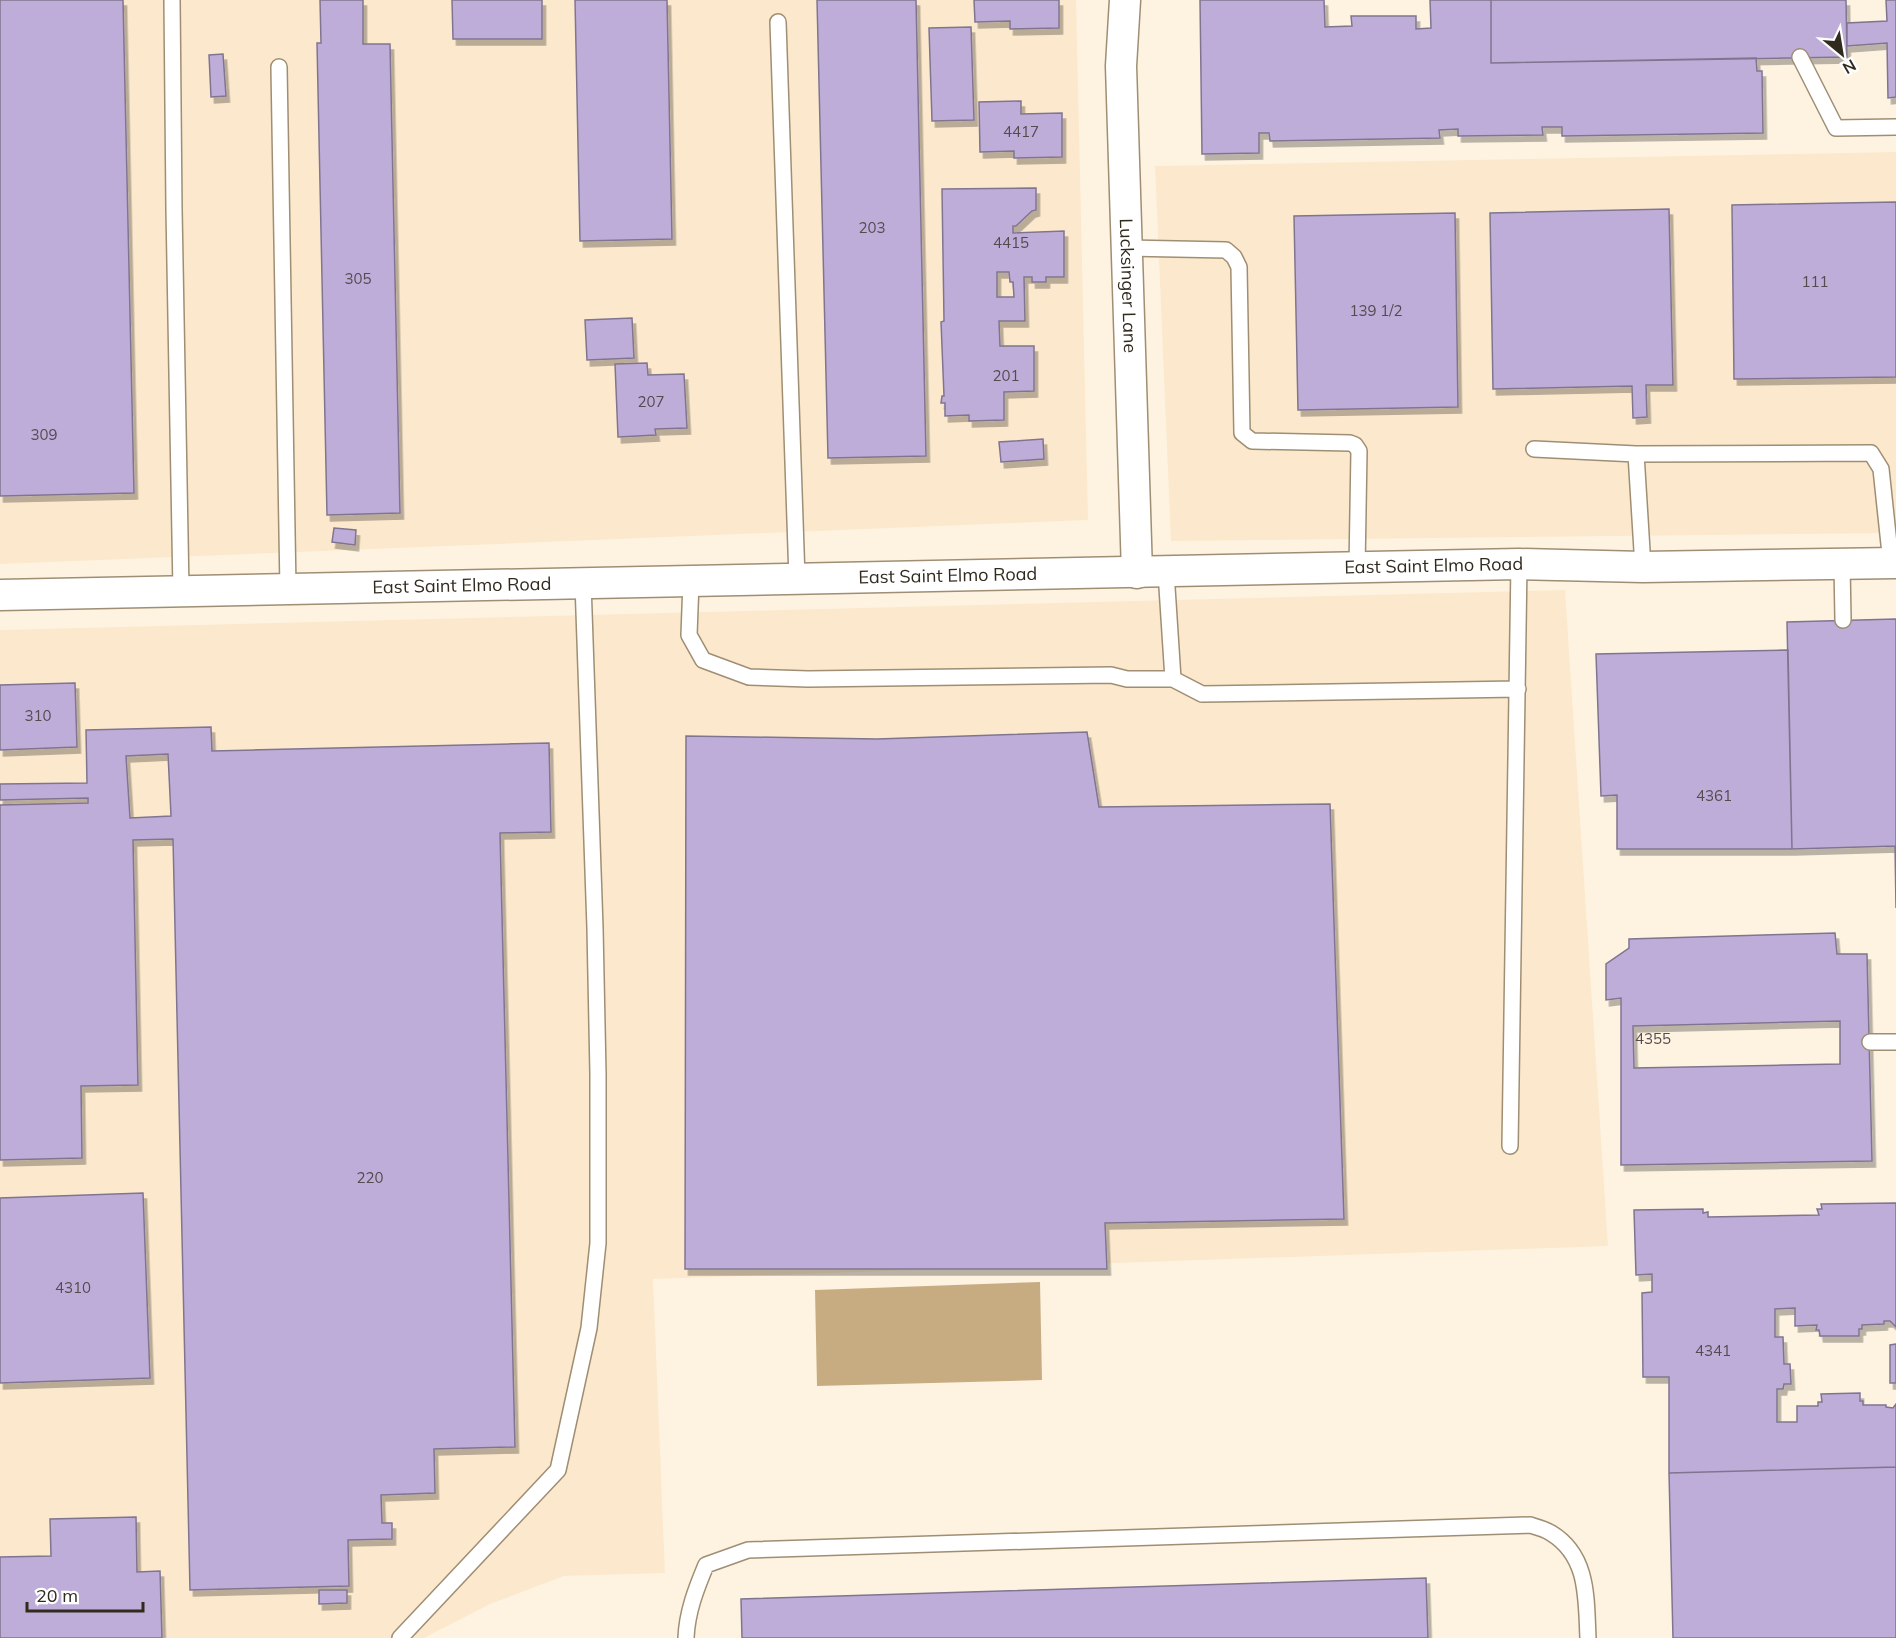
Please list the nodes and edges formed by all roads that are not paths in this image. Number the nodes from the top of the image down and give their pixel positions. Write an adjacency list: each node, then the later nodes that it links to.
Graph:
1 (172, 0): 21 (lane)
2 (1125, 0): 7 (street, Lucksinger Lane)
3 (778, 22): 17 (lane)
4 (1800, 57): 6 (lane)
5 (279, 67): 20 (lane)
6 (1896, 127)
7 (1127, 248): 14 (lane); 16 (street, Lucksinger Lane)
8 (1534, 449): 9 (lane)
9 (1636, 454): 10 (lane); 13 (lane)
10 (1894, 563): 12 (street, East Saint Elmo Road)
11 (1520, 564): 13 (street, East Saint Elmo Road); 14 (street, East Saint Elmo Road); 25 (lane)
12 (1842, 564): 13 (street, East Saint Elmo Road); 23 (lane)
13 (1643, 567)
14 (1357, 568): 15 (street, East Saint Elmo Road)
15 (1166, 572): 16 (street, East Saint Elmo Road); 24 (lane)
16 (1137, 573): 17 (street, East Saint Elmo Road)
17 (797, 579): 18 (street, East Saint Elmo Road)
18 (691, 582): 19 (street, East Saint Elmo Road); 24 (lane)
19 (583, 583): 20 (street, East Saint Elmo Road); 29 (lane)
20 (288, 589): 21 (street, East Saint Elmo Road)
21 (181, 591): 22 (street, East Saint Elmo Road)
22 (0, 595)
23 (1843, 620)
24 (1173, 679): 25 (lane)
25 (1518, 689): 28 (lane)
26 (1869, 1042): 27 (lane)
27 (1896, 1042)
28 (1510, 1146)
29 (400, 1638)
30 (686, 1638): 31 (lane)
31 (1588, 1638)

